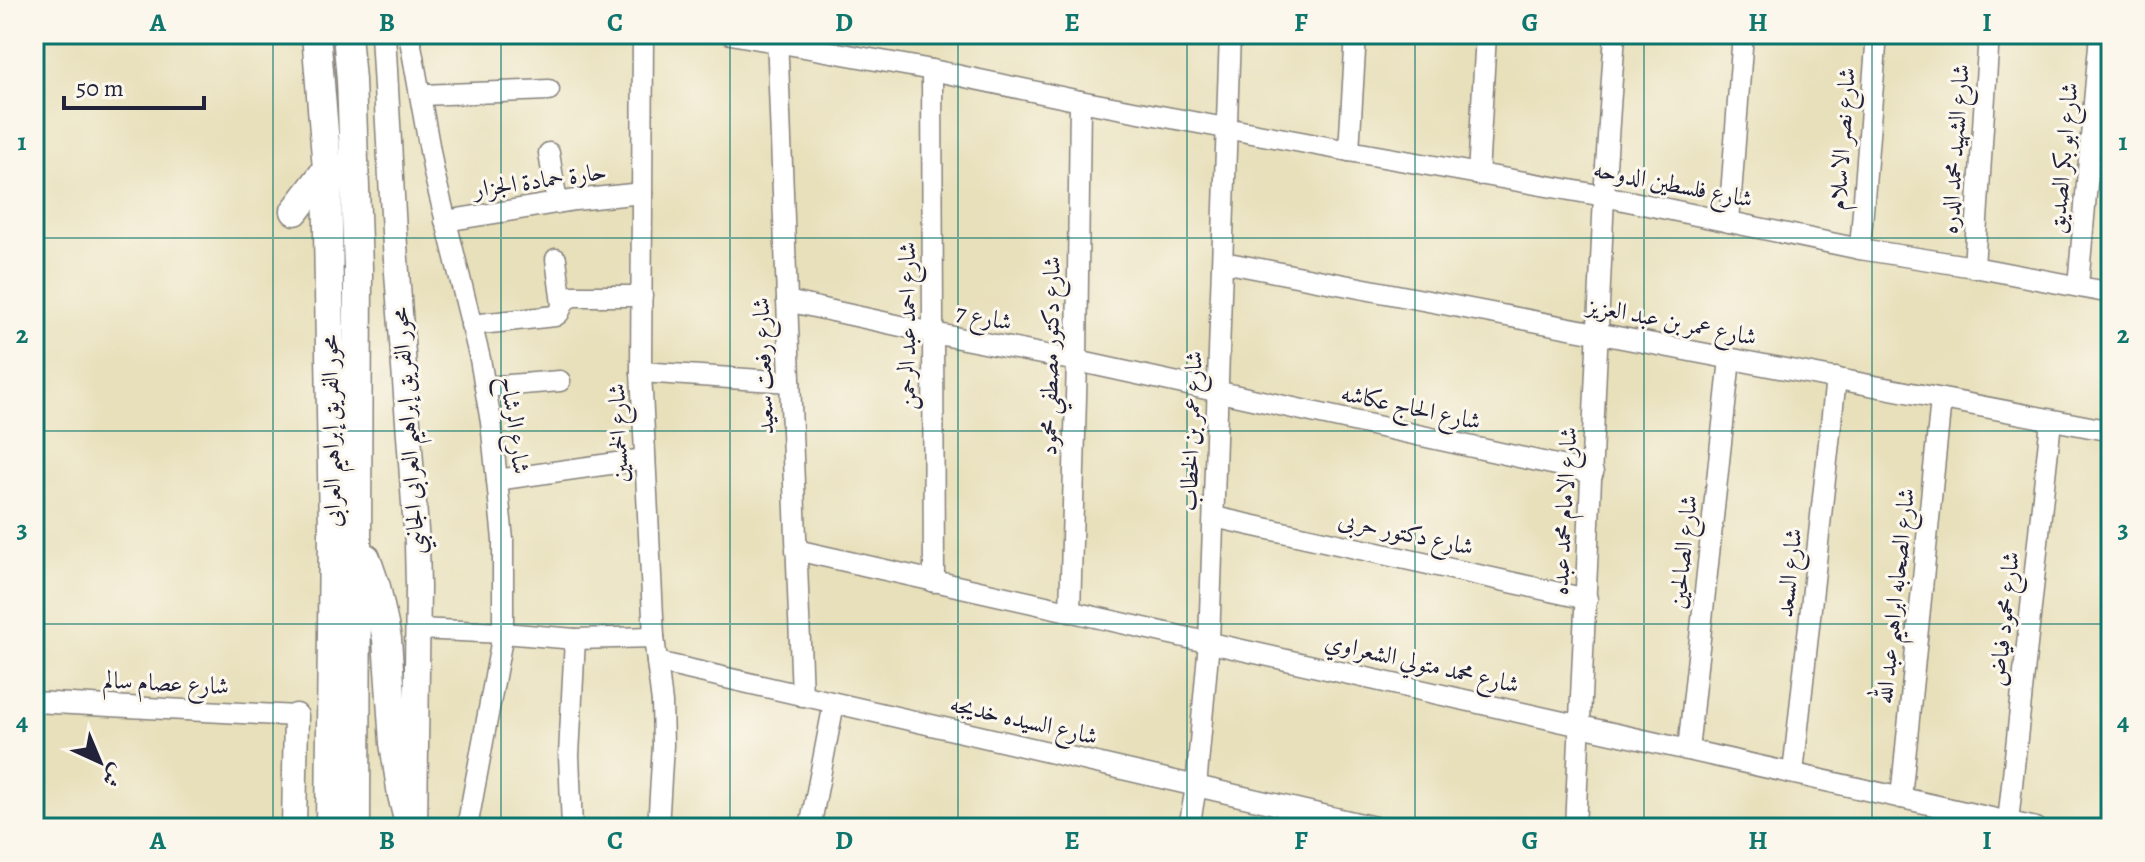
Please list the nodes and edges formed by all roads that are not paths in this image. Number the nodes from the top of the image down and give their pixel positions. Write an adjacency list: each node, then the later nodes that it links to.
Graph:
1 (316, 34): 23 (main road, محور الفريق إبراهيم العرابى)
2 (347, 34): 58 (main road, محور الفريق إبراهيم العرابى)
3 (383, 34): 63 (street, محور الفريق إبراهيم العرابى الجانبي)
4 (409, 34): 18 (street, شارع الرشاح)
5 (643, 34): 25 (street, شارع الخمسين)
6 (731, 34): 15 (street, شارع فلسطين الدوحه)
7 (1230, 34): 20 (street, شارع عمر بن الخطاب)
8 (1356, 34): 21 (street)
9 (1486, 34): 24 (street)
10 (1615, 34): 26 (street, شارع الامام محمد عبده)
11 (1743, 34): 30 (street)
12 (1877, 34): 31 (street, شارع نصر الاسلام)
13 (1989, 34): 34 (street, شارع الشهيد محمد الدره)
14 (2100, 34): 35 (street, شارع ابو بكر الصديق)
15 (777, 38): 16 (street, شارع فلسطين الدوحه); 38 (street, شارع رفعت سعيد)
16 (932, 70): 19 (street, شارع فلسطين الدوحه); 41 (street, شارع احمد عبد الرحمن)
17 (549, 90): 18 (street)
18 (421, 95): 29 (street, شارع الرشاح)
19 (1080, 101): 20 (street, شارع فلسطين الدوحه); 44 (street, شارع دكتور مصطفي محمود)
20 (1225, 127): 21 (street, شارع فلسطين الدوحه); 33 (street, شارع عمر بن الخطاب)
21 (1349, 151): 24 (street, شارع فلسطين الدوحه)
22 (549, 153): 27 (street)
23 (327, 169): 28 (main road); 80 (main road, محور الفريق إبراهيم العرابى)
24 (1478, 175): 26 (street, شارع فلسطين الدوحه)
25 (642, 193): 27 (street, حارة حمادة الجزار); 37 (street, شارع الخمسين)
26 (1604, 196): 30 (street, شارع فلسطين الدوحه); 42 (street, شارع الامام محمد عبده)
27 (557, 203): 29 (street, حارة حمادة الجزار)
28 (295, 211)
29 (445, 221): 40 (street, شارع الرشاح)
30 (1729, 222): 31 (street, شارع فلسطين الدوحه)
31 (1860, 249): 34 (street, شارع فلسطين الدوحه)
32 (556, 259): 39 (street)
33 (1223, 262): 42 (street, شارع عمر بن عبد العزيز); 50 (street, شارع عمر بن الخطاب)
34 (1974, 267): 35 (street, شارع فلسطين الدوحه)
35 (2078, 286): 36 (street, شارع فلسطين الدوحه)
36 (2111, 293)
37 (642, 296): 39 (street); 45 (street, شارع الخمسين)
38 (787, 301): 41 (street, شارع 7); 48 (street, شارع رفعت سعيد)
39 (562, 304): 40 (street)
40 (471, 325): 49 (street, شارع الرشاح)
41 (933, 333): 44 (street, شارع 7); 60 (street, شارع احمد عبد الرحمن)
42 (1598, 333): 43 (street, شارع عمر بن عبد العزيز); 55 (street, شارع الامام محمد عبده)
43 (1730, 359): 46 (street, شارع عمر بن عبد العزيز); 74 (street, شارع الصالحين)
44 (1077, 361): 50 (street, شارع 7); 62 (street, شارع دكتور مصطفي محمود)
45 (641, 372): 48 (street); 54 (street, شارع الخمسين)
46 (1836, 378): 51 (street, شارع عمر بن عبد العزيز); 75 (street, شارع السعد)
47 (560, 381): 49 (street)
48 (790, 382): 59 (street, شارع رفعت سعيد)
49 (485, 387): 56 (street, شارع الرشاح)
50 (1218, 392): 55 (street, شارع الحاج عكاشه); 57 (street, شارع عمر بن الخطاب)
51 (1941, 399): 52 (street, شارع عمر بن عبد العزيز); 77 (street, شارع الصحابه ابراهيم عبد الله)
52 (2051, 421): 53 (street, شارع عمر بن عبد العزيز); 78 (street, شارع محمود فياض)
53 (2111, 431)
54 (645, 459): 56 (street); 65 (street, شارع الخمسين)
55 (1593, 473): 61 (street, شارع الامام محمد عبده)
56 (497, 480): 64 (street, شارع الرشاح)
57 (1214, 517): 61 (street, شارع دكتور حربى); 67 (street, شارع عمر بن الخطاب)
58 (358, 537): 81 (main road, محور الفريق إبراهيم العرابى); 82 (main road)
59 (796, 550): 60 (street, شارع محمد متولي الشعراوي); 69 (street, شارع رفعت سعيد)
60 (934, 582): 62 (street, شارع محمد متولي الشعراوي)
61 (1587, 599): 73 (street, شارع الامام محمد عبده)
62 (1070, 612): 67 (street, شارع محمد متولي الشعراوي)
63 (418, 629): 64 (street); 82 (street, محور الفريق إبراهيم العرابى الجانبي)
64 (503, 633): 66 (street); 83 (street, شارع الرشاح)
65 (654, 637): 66 (street); 68 (street, شارع الخمسين)
66 (575, 639): 84 (street)
67 (1209, 642): 73 (street, شارع محمد متولي الشعراوي); 76 (street, شارع عمر بن الخطاب)
68 (657, 662): 69 (street, شارع السيده خديجه); 85 (street, شارع الخمسين)
69 (802, 696): 71 (street, شارع السيده خديجه)
70 (34, 702): 72 (street, شارع عصام سالم)
71 (834, 703): 76 (street, شارع السيده خديجه); 86 (street)
72 (296, 716): 79 (street)
73 (1579, 725): 74 (street, شارع محمد متولي الشعراوي); 89 (street, شارع الامام محمد عبده)
74 (1688, 750): 75 (street, شارع محمد متولي الشعراوي)
75 (1793, 773): 77 (street, شارع محمد متولي الشعراوي)
76 (1196, 787): 87 (street, شارع عمر بن الخطاب); 88 (street, شارع السيده خديجه)
77 (1901, 798): 78 (street, شارع محمد متولي الشعراوي)
78 (2008, 822): 90 (street, شارع محمد متولي الشعراوي)
79 (294, 828)
80 (330, 828)
81 (356, 828)
82 (413, 828)
83 (467, 828)
84 (572, 828)
85 (658, 828)
86 (810, 828)
87 (1189, 828)
88 (1379, 828)
89 (1575, 828)
90 (2036, 828)

